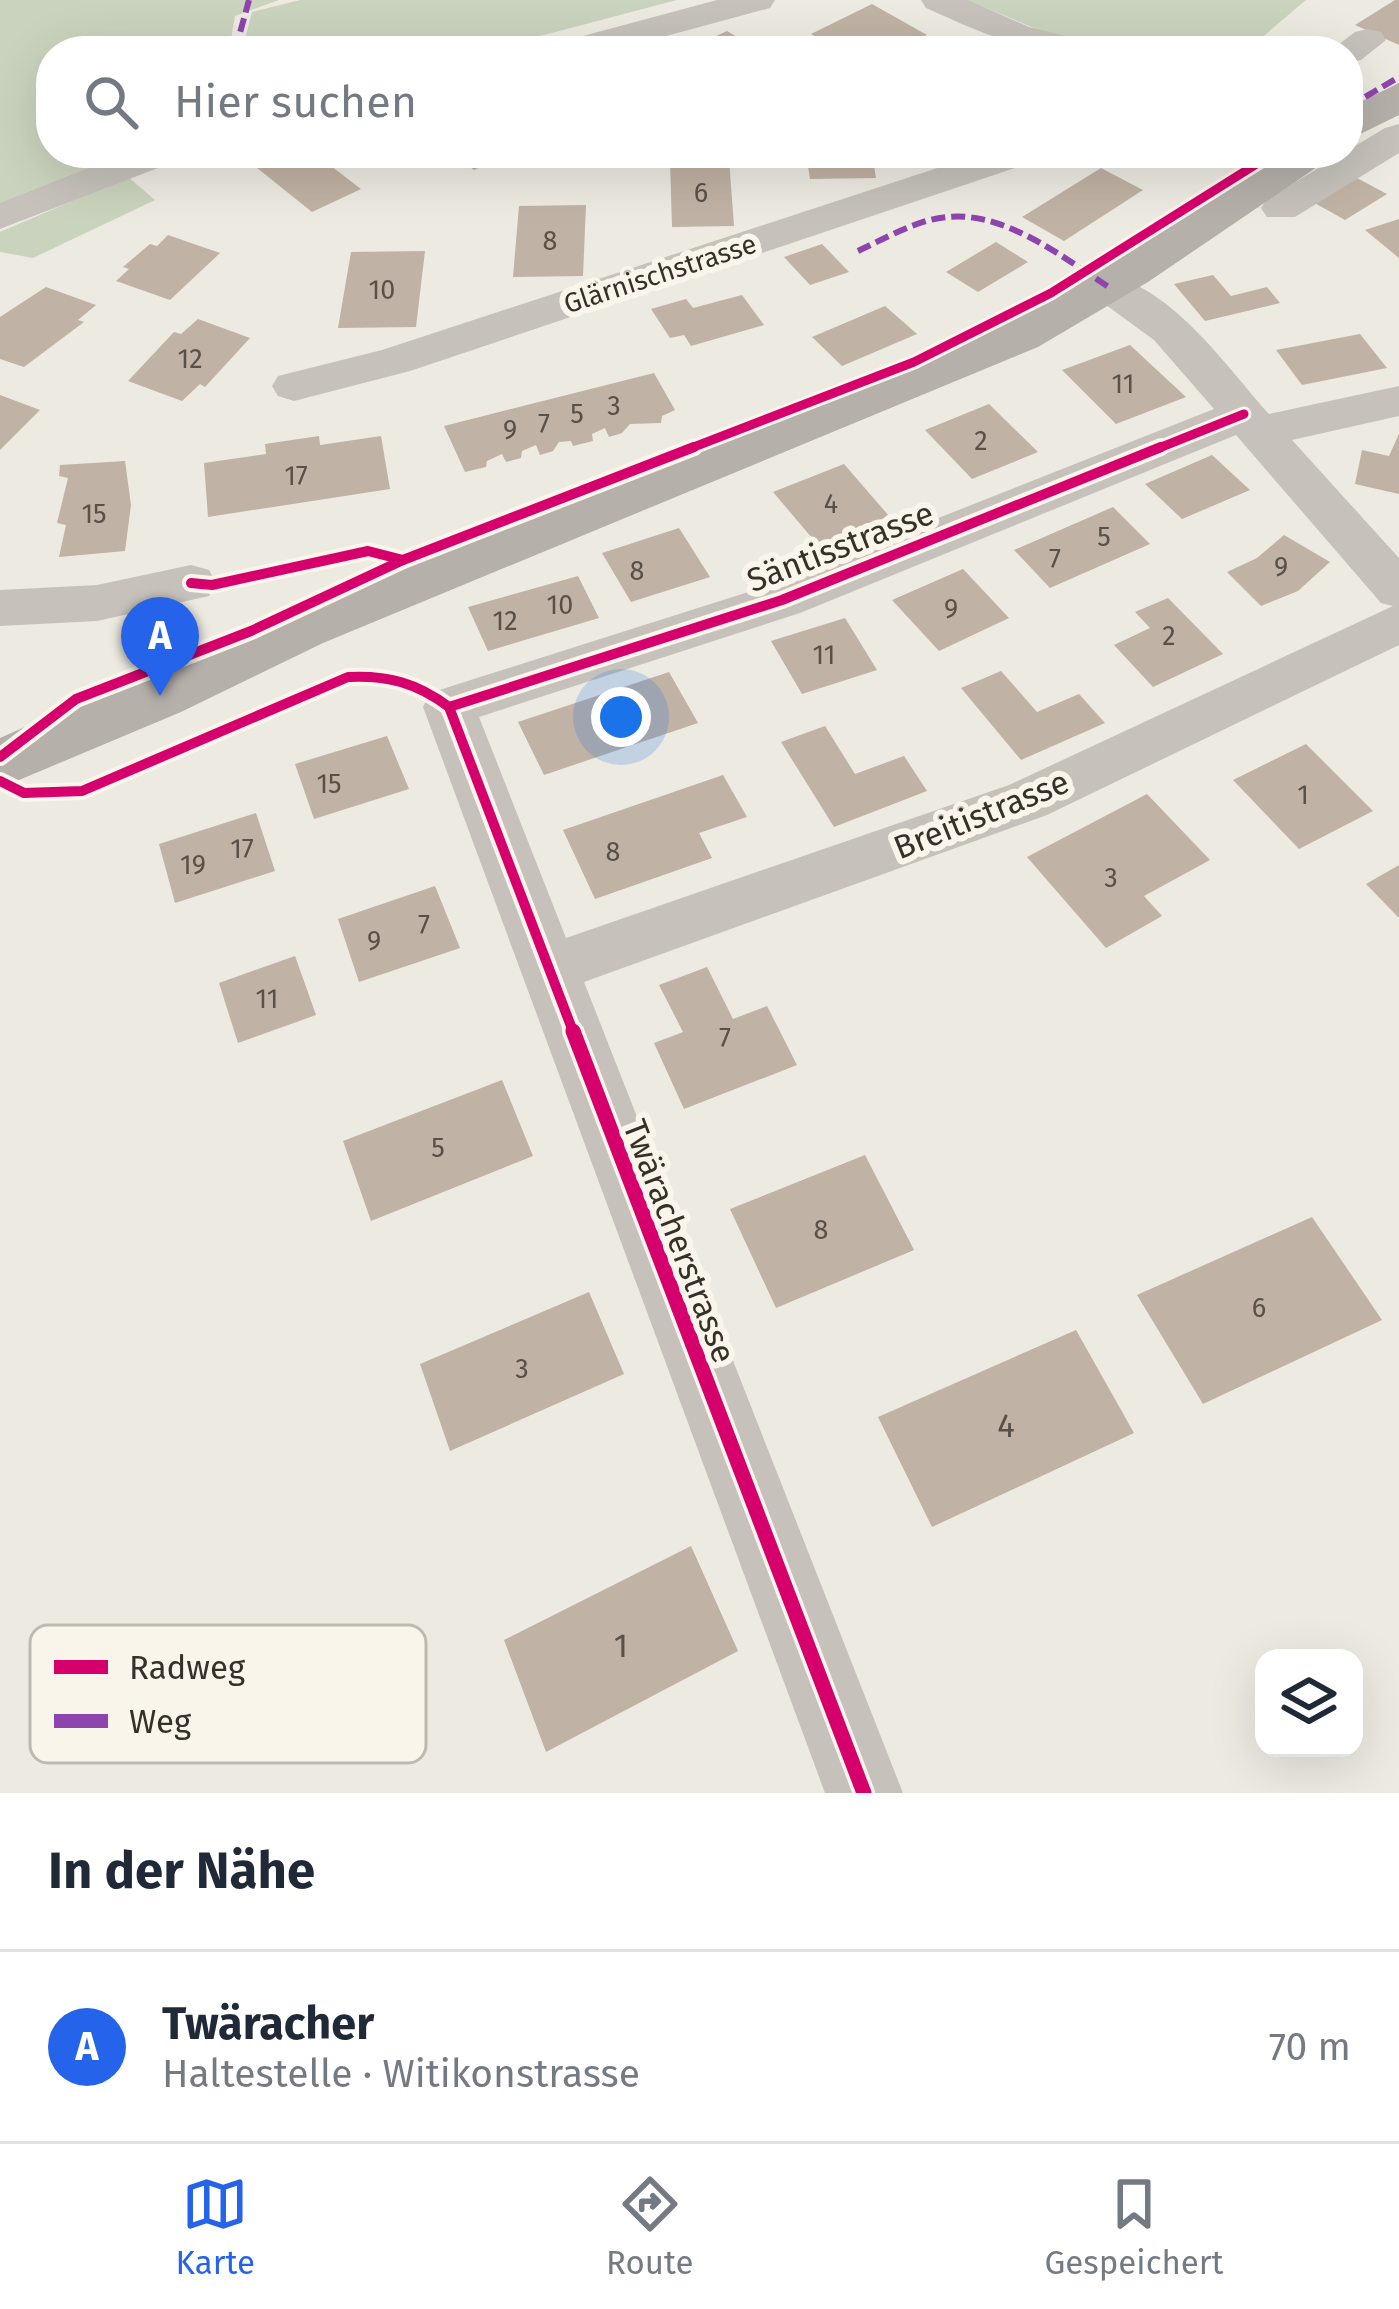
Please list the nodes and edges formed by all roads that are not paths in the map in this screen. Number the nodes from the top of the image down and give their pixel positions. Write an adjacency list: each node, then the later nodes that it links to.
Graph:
1 (757, 0): 3 (street)
2 (939, 0): 4 (street)
3 (625, 36)
4 (1020, 36)
5 (124, 168): 10 (street)
6 (977, 168): 12 (street, Glärnischstrasse)
7 (1283, 168): 11 (main road)
8 (1322, 168): 9 (street)
9 (1281, 208)
10 (0, 217)
11 (1110, 288): 14 (street); 20 (main road)
12 (294, 386)
13 (1399, 401): 14 (street, Säntisstrasse)
14 (1251, 423): 16 (street); 19 (street, Säntisstrasse)
15 (191, 583): 17 (street)
16 (1399, 590)
17 (0, 608)
18 (1399, 623): 21 (street, Breitistrasse)
19 (449, 707): 21 (street, Twäracherstrasse)
20 (0, 764)
21 (548, 970): 22 (street, Twäracherstrasse)
22 (864, 1793)

